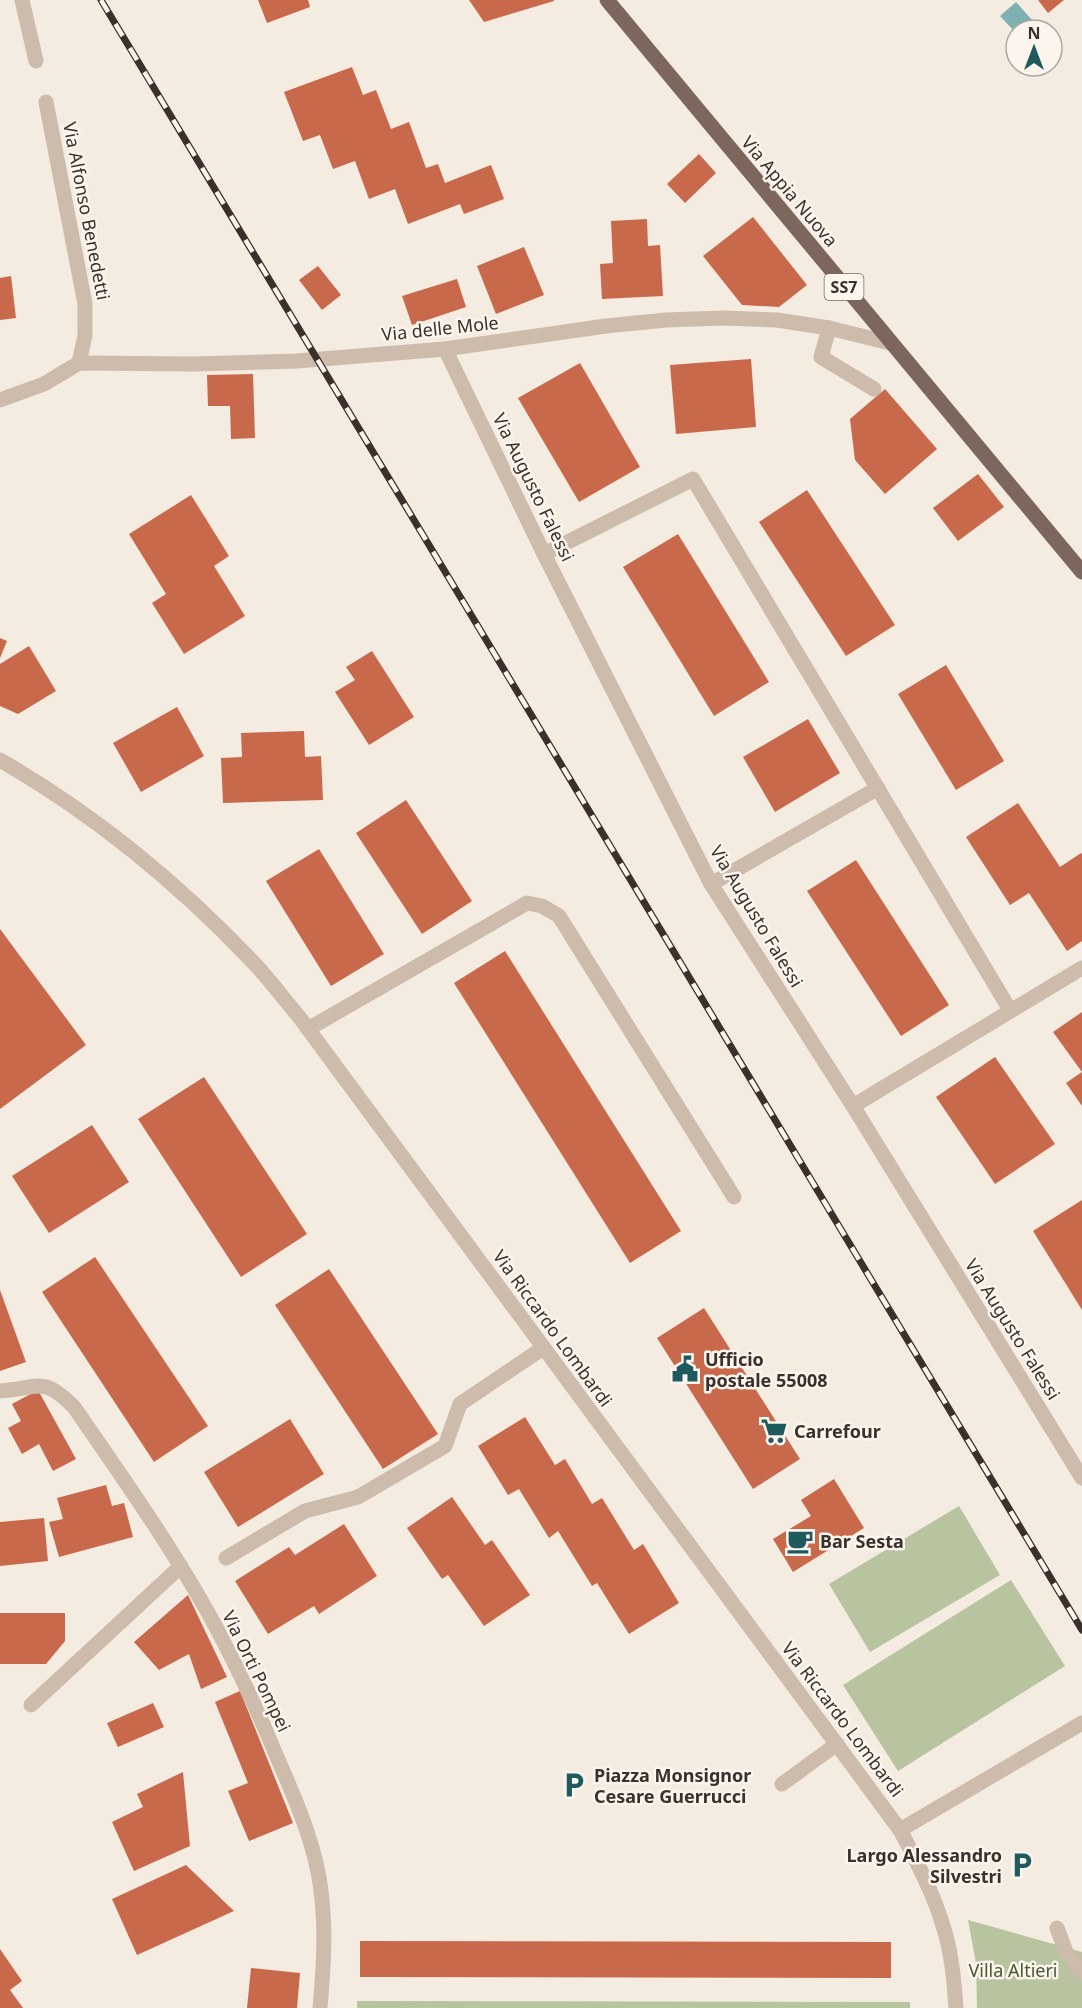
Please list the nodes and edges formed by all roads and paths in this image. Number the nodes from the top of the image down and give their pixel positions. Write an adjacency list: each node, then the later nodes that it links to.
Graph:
1 (22, 0): 3 (street)
2 (607, 0): 6 (main road, Via Appia Nuova / SS7)
3 (36, 61)
4 (46, 102): 8 (street, Via Alfonso Benedetti)
5 (829, 328): 6 (street, Via delle Mole); 7 (street, Via delle Mole); 9 (street)
6 (890, 343): 12 (main road, Via Appia Nuova / SS7)
7 (445, 349): 8 (street, Via delle Mole); 11 (street, Via Augusto Falessi)
8 (79, 363): 10 (street)
9 (874, 389)
10 (0, 400)
11 (544, 554): 14 (street); 15 (street, Via Augusto Falessi)
12 (1082, 572)
13 (0, 760): 18 (street, Via Riccardo Lombardi)
14 (878, 788): 15 (street); 17 (street)
15 (711, 884): 19 (street, Via Augusto Falessi)
16 (1082, 968): 17 (street)
17 (1010, 1010): 19 (street)
18 (308, 1029): 20 (street); 21 (street, Via Riccardo Lombardi)
19 (853, 1106): 23 (street, Via Augusto Falessi)
20 (734, 1197)
21 (543, 1348): 24 (street); 28 (street, Via Riccardo Lombardi)
22 (0, 1391): 25 (street, Via Orti Pompei)
23 (1082, 1478)
24 (226, 1558)
25 (181, 1566): 26 (street); 33 (street, Via Orti Pompei)
26 (31, 1705)
27 (1082, 1724): 30 (street)
28 (837, 1744): 29 (street); 30 (street, Via Riccardo Lombardi)
29 (782, 1784)
30 (900, 1830): 34 (street, Via Riccardo Lombardi)
31 (1057, 1928): 32 (street)
32 (1082, 1973)
33 (320, 2008)
34 (956, 2008)

